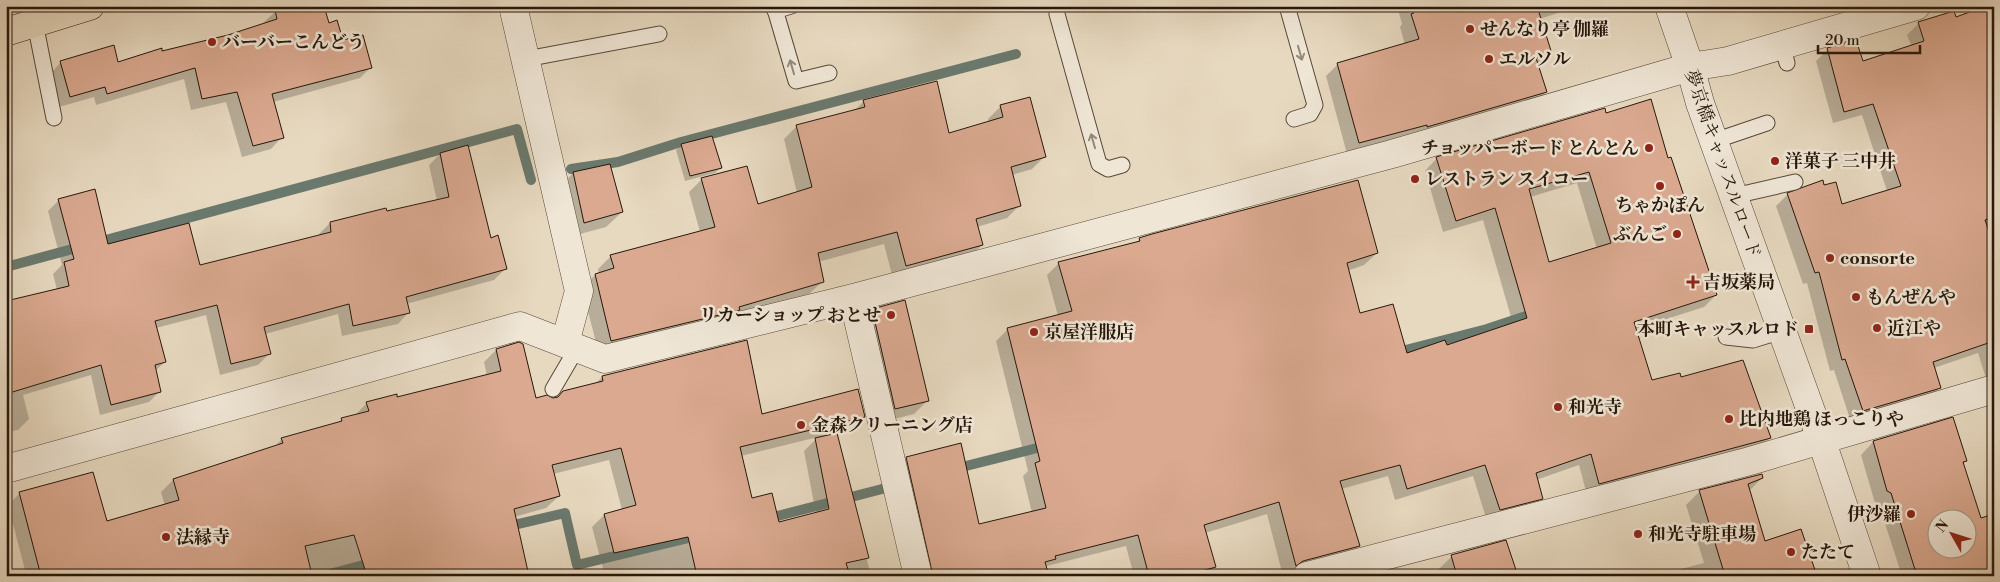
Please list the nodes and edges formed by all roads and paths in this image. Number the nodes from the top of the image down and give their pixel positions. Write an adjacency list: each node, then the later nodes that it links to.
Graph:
1 (90, 6): 9 (main road)
2 (513, 6): 12 (street)
3 (791, 6): 7 (lane)
4 (1287, 6): 16 (lane, one-way to 16)
5 (1669, 6): 13 (street, 夢京橋キャッスルロード)
6 (1916, 6): 13 (street)
7 (775, 8): 14 (lane, one-way to 7)
8 (1056, 14): 19 (lane, one-way to 8)
9 (36, 23): 10 (main road); 15 (lane)
10 (6, 32)
11 (659, 34): 12 (lane)
12 (526, 59): 25 (street)
13 (1690, 67): 18 (street, 夢京橋キャッスルロード); 22 (street)
14 (829, 73)
15 (54, 118)
16 (1294, 119)
17 (1767, 123): 18 (lane)
18 (1714, 141): 21 (street, 夢京橋キャッスルロード)
19 (1122, 165)
20 (1794, 182): 21 (lane)
21 (1734, 196): 23 (street, 夢京橋キャッスルロード)
22 (853, 298): 25 (street); 30 (street)
23 (1782, 331): 24 (lane); 28 (street, 夢京橋キャッスルロード)
24 (1726, 337)
25 (571, 345): 26 (lane); 29 (street)
26 (553, 389)
27 (1991, 393): 28 (street)
28 (1820, 439): 31 (street); 32 (street, 夢京橋キャッスルロード)
29 (6, 469)
30 (918, 576)
31 (1307, 576)
32 (1867, 576)

